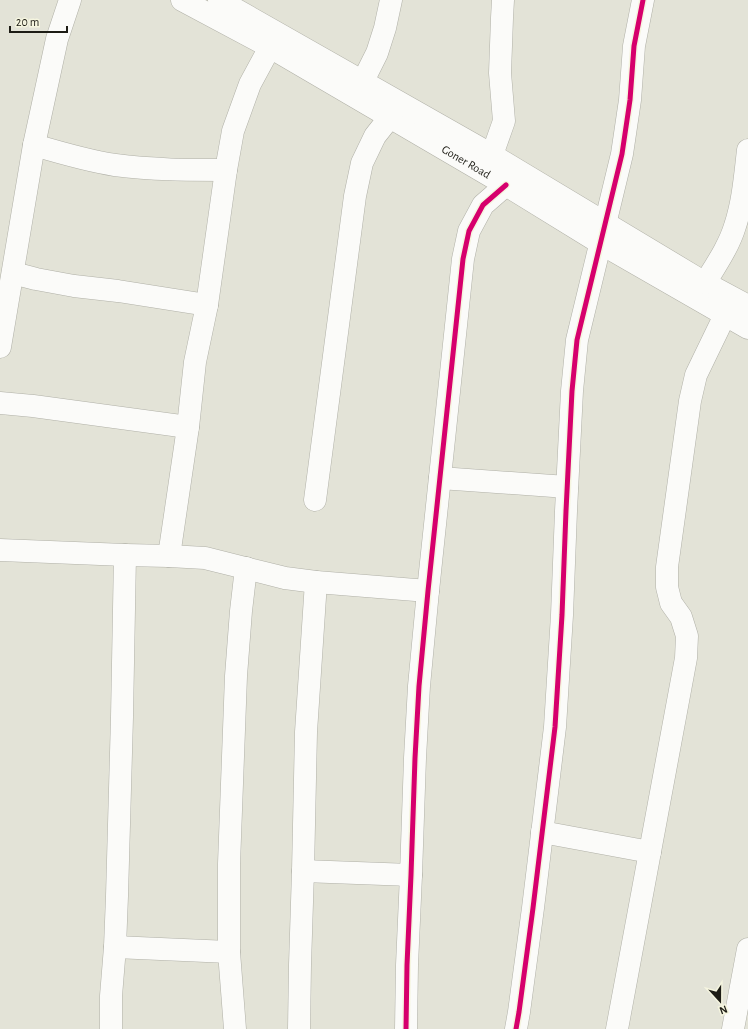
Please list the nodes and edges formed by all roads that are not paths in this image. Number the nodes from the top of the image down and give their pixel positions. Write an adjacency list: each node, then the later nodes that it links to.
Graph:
1 (70, 0): 10 (street)
2 (182, 0): 7 (street, Goner Road)
3 (220, 0): 7 (street, Goner Road)
4 (390, 0): 8 (street)
5 (503, 0): 12 (street)
6 (643, 0): 15 (street)
7 (275, 41): 8 (street, Goner Road); 9 (street, Goner Road); 13 (street)
8 (363, 81): 12 (street, Goner Road)
9 (390, 117): 14 (street, Goner Road); 27 (street)
10 (34, 145): 13 (street); 16 (street)
11 (748, 150): 17 (street)
12 (492, 154): 15 (street, Goner Road)
13 (226, 170): 18 (street)
14 (506, 185): 15 (street, Goner Road); 25 (street)
15 (603, 233): 17 (street, Goner Road); 20 (street, Goner Road); 26 (street)
16 (13, 273): 18 (street); 22 (street)
17 (705, 283): 19 (street, Goner Road)
18 (207, 305): 24 (street)
19 (748, 306)
20 (725, 315): 21 (street, Goner Road); 35 (street)
21 (748, 328)
22 (0, 347)
23 (0, 403): 24 (street)
24 (188, 427): 30 (street)
25 (440, 478): 26 (street); 33 (street)
26 (567, 487): 34 (street)
27 (316, 500)
28 (0, 550): 29 (street)
29 (125, 556): 30 (street); 38 (street)
30 (169, 556): 31 (street)
31 (246, 568): 32 (street); 40 (street)
32 (316, 582): 33 (street); 36 (street)
33 (428, 591): 37 (street)
34 (542, 832): 35 (street); 45 (street)
35 (650, 852): 46 (street)
36 (303, 871): 37 (street); 43 (street)
37 (412, 875): 44 (street)
38 (115, 947): 40 (street); 41 (street)
39 (748, 949): 47 (street)
40 (229, 952): 42 (street)
41 (111, 1029)
42 (235, 1029)
43 (299, 1029)
44 (406, 1029)
45 (516, 1029)
46 (617, 1029)
47 (734, 1029)

